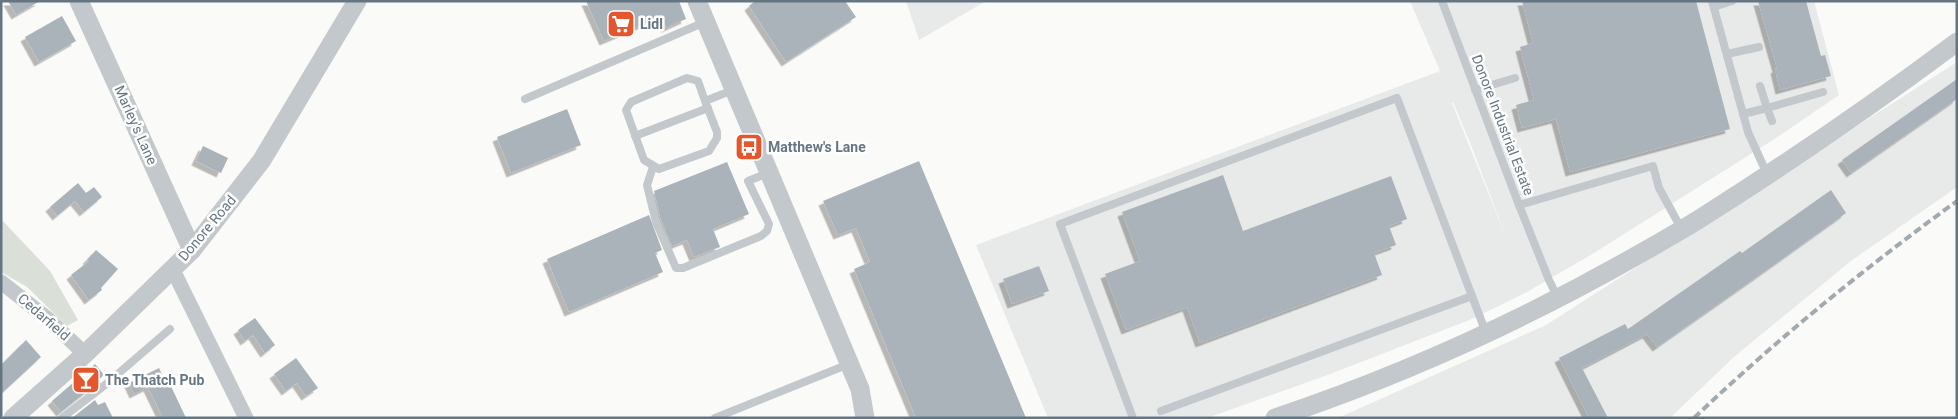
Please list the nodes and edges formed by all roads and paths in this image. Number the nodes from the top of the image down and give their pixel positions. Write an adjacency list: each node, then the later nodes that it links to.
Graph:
1 (79, 1): 27 (street, Marley's Lane)
2 (357, 1): 27 (street, Donore Road)
3 (697, 1): 7 (street)
4 (1442, 1): 14 (lane, Donore Industrial Estate)
5 (1732, 1): 6 (lane)
6 (1713, 4): 10 (lane)
7 (705, 22): 13 (street); 16 (lane)
8 (1957, 42): 24 (street)
9 (1759, 47): 10 (lane)
10 (1727, 54): 19 (lane)
11 (1514, 78): 14 (lane)
12 (1760, 86): 18 (lane)
13 (733, 90): 17 (lane); 23 (street)
14 (1475, 90): 25 (lane, Donore Industrial Estate)
15 (1823, 92): 18 (lane)
16 (525, 98)
17 (706, 104): 21 (lane); 21 (lane); 22 (lane)
18 (1767, 108): 19 (lane); 20 (lane)
19 (1744, 114): 24 (lane)
20 (1772, 121)
21 (635, 136): 22 (lane)
22 (653, 166): 23 (lane)
23 (768, 173): 35 (street)
24 (1768, 174): 26 (street)
25 (1519, 205): 26 (lane, Donore Industrial Estate); 31 (lane)
26 (1682, 230): 31 (street)
27 (192, 250): 28 (street, Donore Road)
28 (172, 268): 34 (street, Donore Road); 39 (street)
29 (1, 282): 34 (street, Cedarfield)
30 (1472, 296): 33 (lane); 36 (lane); 42 (lane)
31 (1558, 298): 33 (street)
32 (170, 329): 38 (lane)
33 (1486, 333): 43 (street)
34 (85, 354): 37 (street, Donore Road)
35 (849, 364): 40 (lane); 41 (street)
36 (1161, 411)
37 (16, 417)
38 (62, 418)
39 (246, 418)
40 (715, 418)
41 (865, 418)
42 (1133, 418)
43 (1275, 418)

